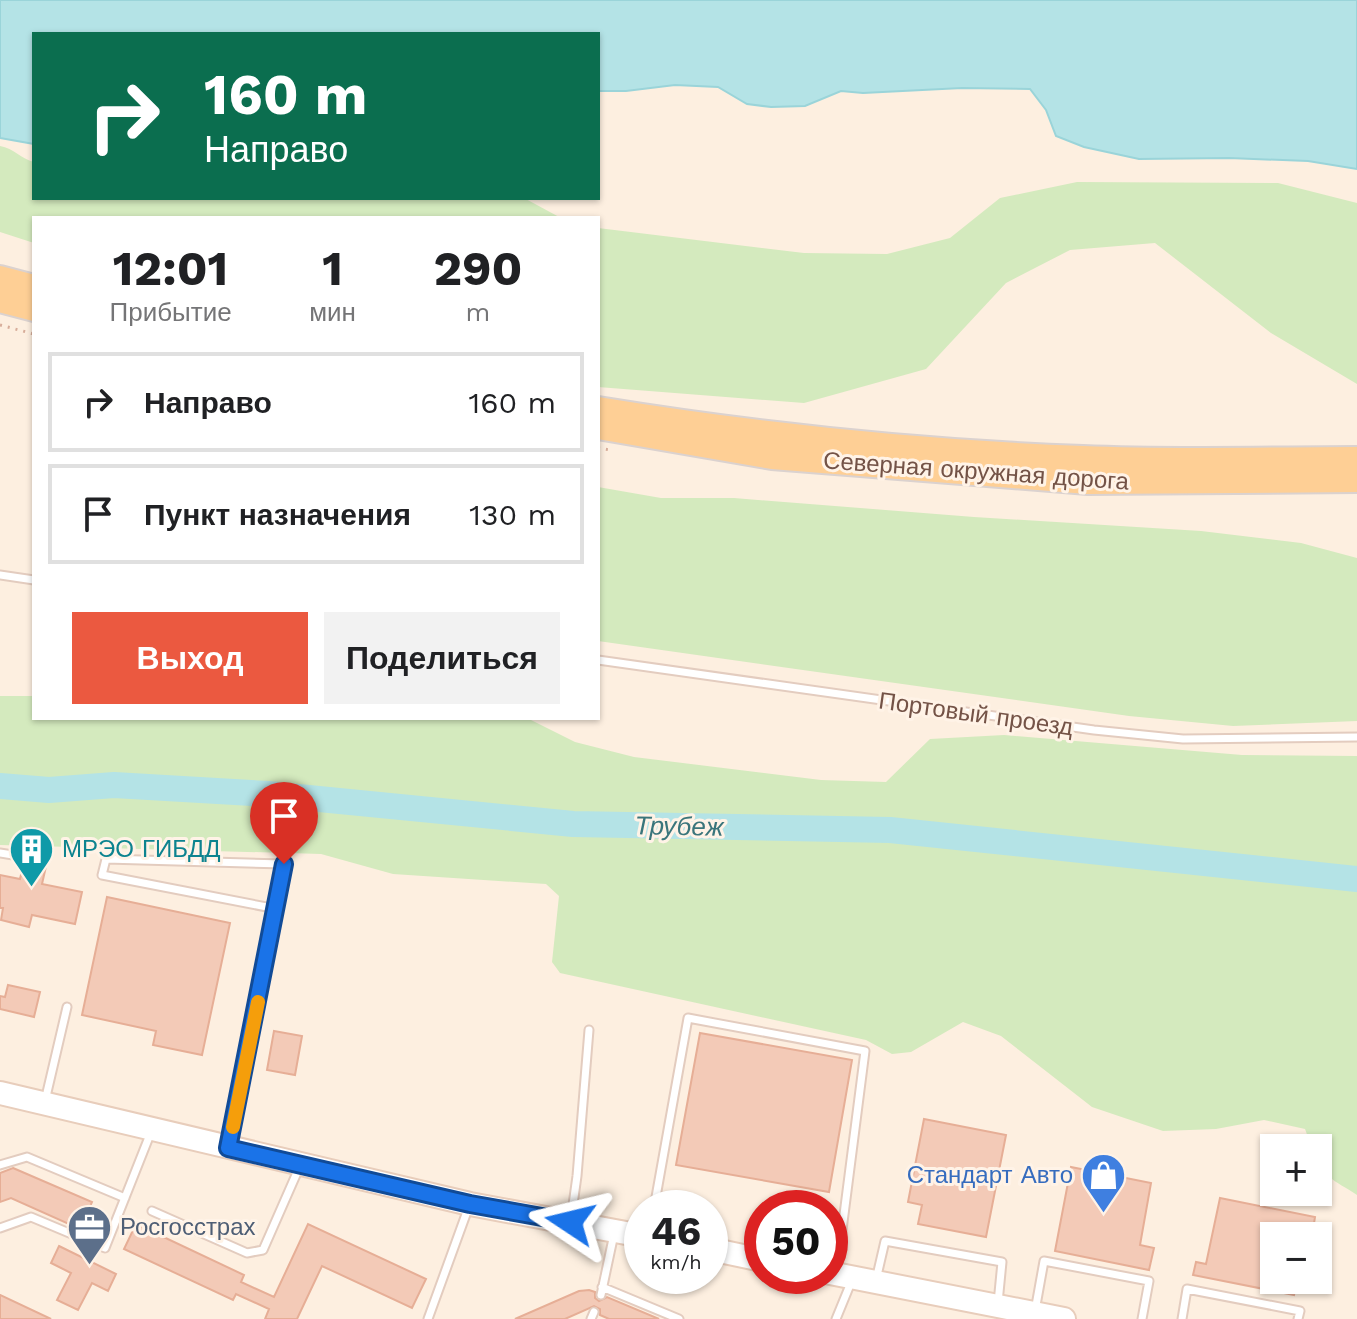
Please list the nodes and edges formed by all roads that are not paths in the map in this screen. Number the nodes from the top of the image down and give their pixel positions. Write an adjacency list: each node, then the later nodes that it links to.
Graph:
1 (0, 278): 2 (main road)
2 (32, 286)
3 (0, 300): 4 (main road)
4 (32, 311)
5 (32, 312): 6 (main road)
6 (0, 313)
7 (600, 409): 9 (main road)
8 (600, 427): 10 (main road, Северная окружная дорога)
9 (1357, 459)
10 (1357, 480)
11 (0, 575): 12 (lane)
12 (32, 580)
13 (600, 660): 14 (lane, Портовый проезд)
14 (1357, 737)
15 (0, 853): 16 (lane)
16 (19, 856)
17 (277, 909): 17 (lane); 23 (lane)
18 (67, 1007): 21 (lane)
19 (589, 1030): 31 (lane)
20 (0, 1093): 21 (main road)
21 (45, 1103): 22 (main road)
22 (151, 1130): 23 (main road); 27 (lane)
23 (228, 1148): 25 (main road)
24 (0, 1165): 27 (lane)
25 (301, 1165): 29 (main road); 30 (lane)
26 (657, 1190): 28 (lane)
27 (125, 1198): 32 (lane)
28 (848, 1203)
29 (470, 1204): 31 (main road); 40 (lane)
30 (152, 1211)
31 (570, 1222): 33 (main road)
32 (0, 1228)
33 (615, 1231): 34 (main road); 41 (lane)
34 (624, 1233)
35 (848, 1277): 36 (main road)
36 (876, 1282): 38 (main road); 38 (lane)
37 (838, 1294): 42 (lane)
38 (997, 1306): 39 (main road)
39 (1035, 1313): 43 (main road); 44 (lane)
40 (428, 1319)
41 (679, 1319)
42 (836, 1319)
43 (1064, 1319)
44 (1142, 1319)
45 (1182, 1319): 46 (lane)
46 (1298, 1319)

